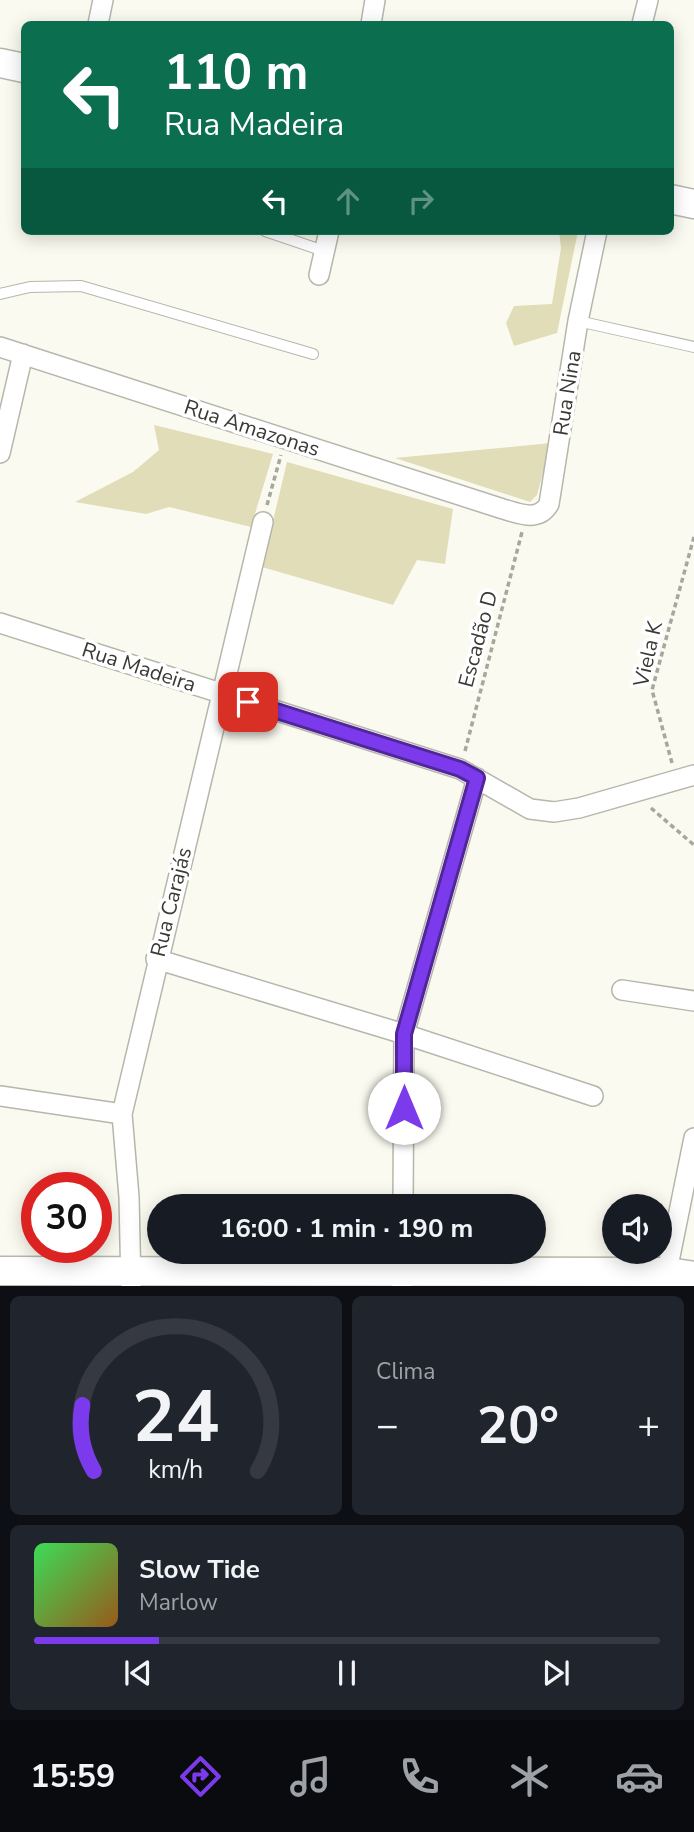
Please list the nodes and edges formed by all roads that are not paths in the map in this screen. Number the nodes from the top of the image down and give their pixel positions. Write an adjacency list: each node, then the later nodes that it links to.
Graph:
1 (103, 0): 4 (street)
2 (375, 0): 5 (street)
3 (648, 0): 6 (street)
4 (99, 21)
5 (372, 21)
6 (643, 21)
7 (0, 63): 8 (street)
8 (21, 67)
9 (674, 200): 10 (street)
10 (694, 204)
11 (277, 235): 14 (lane)
12 (328, 235): 14 (street)
13 (596, 235): 17 (street, Rua Nina)
14 (324, 251): 15 (street)
15 (318, 275)
16 (0, 294): 21 (lane)
17 (578, 321): 19 (lane); 23 (street, Rua Nina)
18 (0, 347): 20 (street, Rua Amazonas)
19 (694, 347)
20 (23, 354): 22 (street); 23 (street, Rua Amazonas)
21 (313, 355)
22 (0, 453)
23 (503, 509)
24 (262, 522): 26 (street, Rua Carajás)
25 (0, 623): 26 (street, Rua Madeira)
26 (222, 693): 27 (street, Rua Madeira); 29 (street, Rua Carajás)
27 (469, 774): 28 (street, Rua Madeira); 32 (street)
28 (685, 777)
29 (156, 959): 32 (street); 35 (street, Rua Carajás)
30 (622, 990): 31 (street)
31 (694, 1001)
32 (404, 1034): 34 (street); 37 (street)
33 (0, 1096): 35 (street)
34 (593, 1096)
35 (122, 1114): 41 (street, Rua Carajás)
36 (694, 1138): 40 (street)
37 (403, 1194)
38 (402, 1270): 40 (street); 41 (street)
39 (0, 1272): 41 (street)
40 (675, 1278)
41 (131, 1279)

